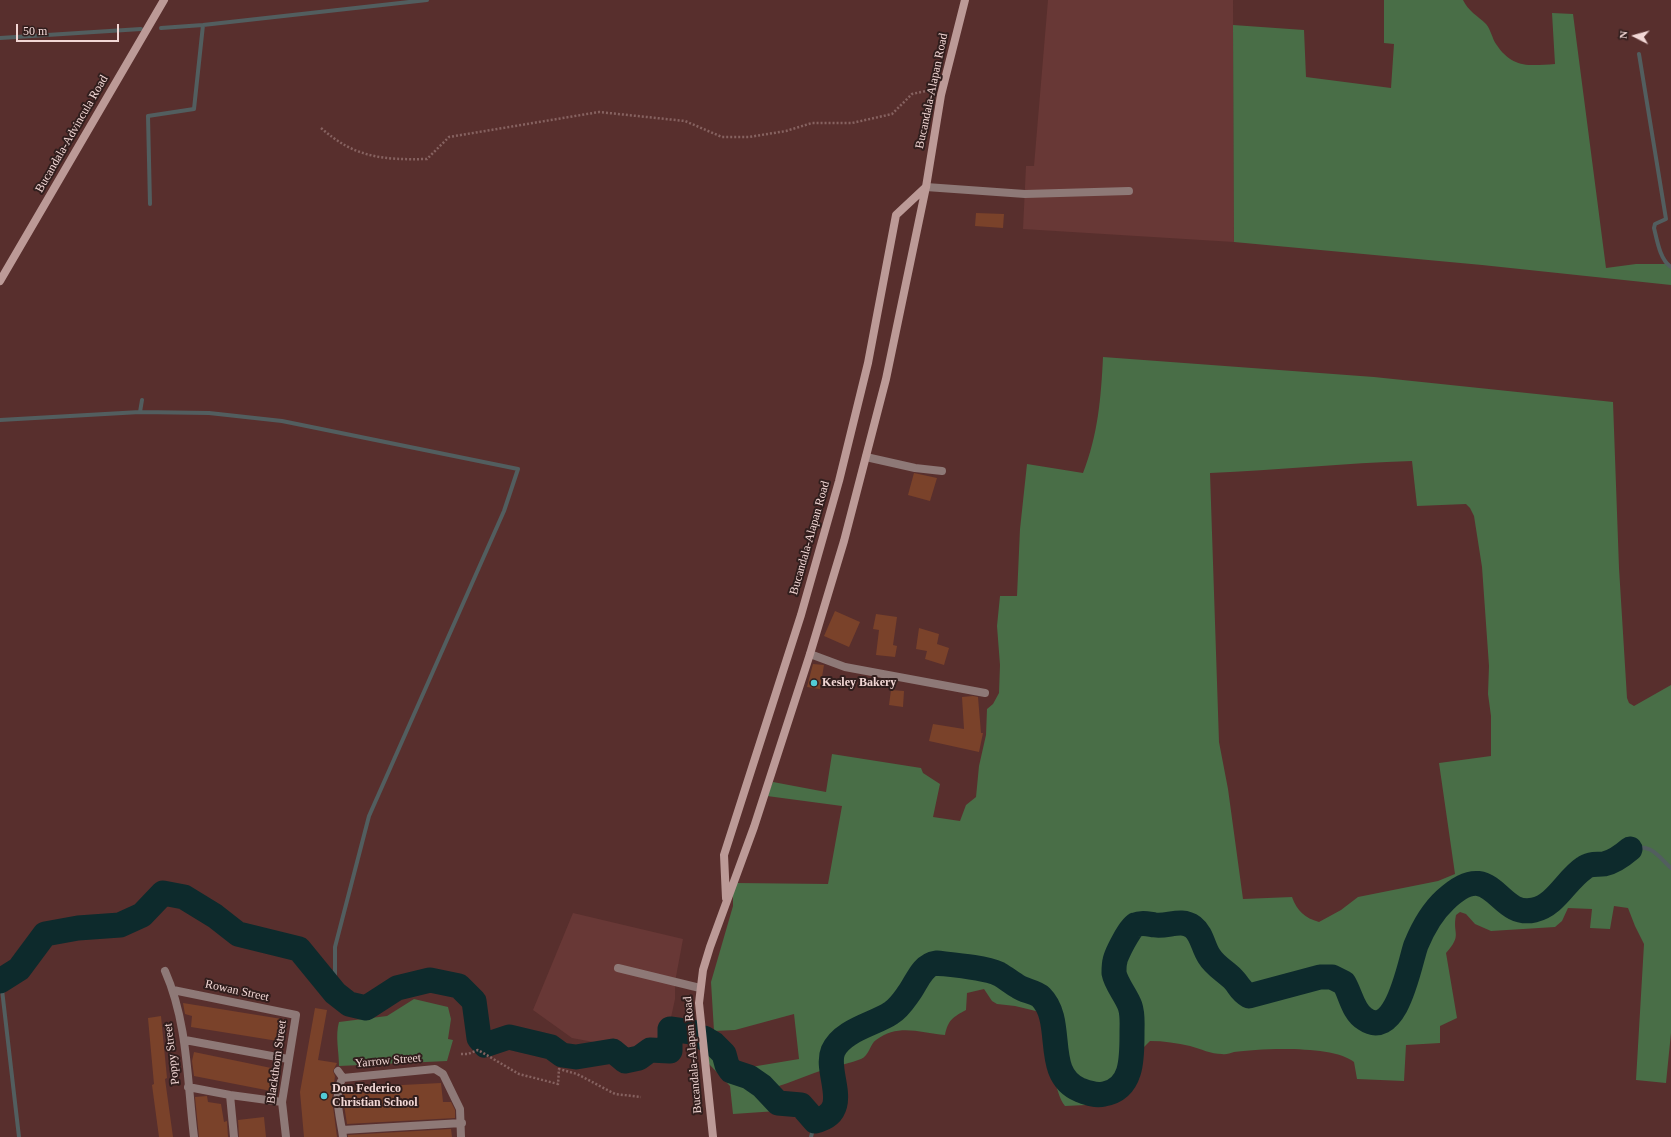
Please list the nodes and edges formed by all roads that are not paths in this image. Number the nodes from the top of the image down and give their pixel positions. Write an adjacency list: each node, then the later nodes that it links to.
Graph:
1 (164, 0): 5 (main road, Bucandala-Advincula Road)
2 (965, 0): 3 (main road, Bucandala-Alapan Road)
3 (926, 187): 4 (street); 6 (main road, Bucandala-Alapan Road); 10 (main road, Bucandala-Alapan Road)
4 (1129, 191)
5 (0, 281)
6 (866, 457): 7 (street); 8 (main road, Bucandala-Alapan Road)
7 (942, 471)
8 (810, 654): 9 (street); 10 (main road, Bucandala-Alapan Road)
9 (985, 693)
10 (726, 903): 13 (main road, Bucandala-Alapan Road)
11 (618, 968): 13 (street)
12 (165, 971): 14 (street, Poppy Street)
13 (700, 988): 27 (main road, Bucandala-Alapan Road)
14 (174, 990): 15 (street, Rowan Street); 16 (street, Poppy Street)
15 (296, 1015): 17 (street, Blackthorn Street)
16 (185, 1040): 17 (street); 18 (street, Poppy Street)
17 (288, 1059): 20 (street, Blackthorn Street)
18 (188, 1087): 19 (street); 23 (street, Poppy Street)
19 (230, 1096): 20 (street); 24 (street)
20 (282, 1102): 25 (street, Blackthorn Street)
21 (462, 1123): 22 (street); 22 (street, Yarrow Street); 26 (street)
22 (342, 1133)
23 (194, 1137)
24 (234, 1137)
25 (286, 1137)
26 (461, 1137)
27 (713, 1137)

